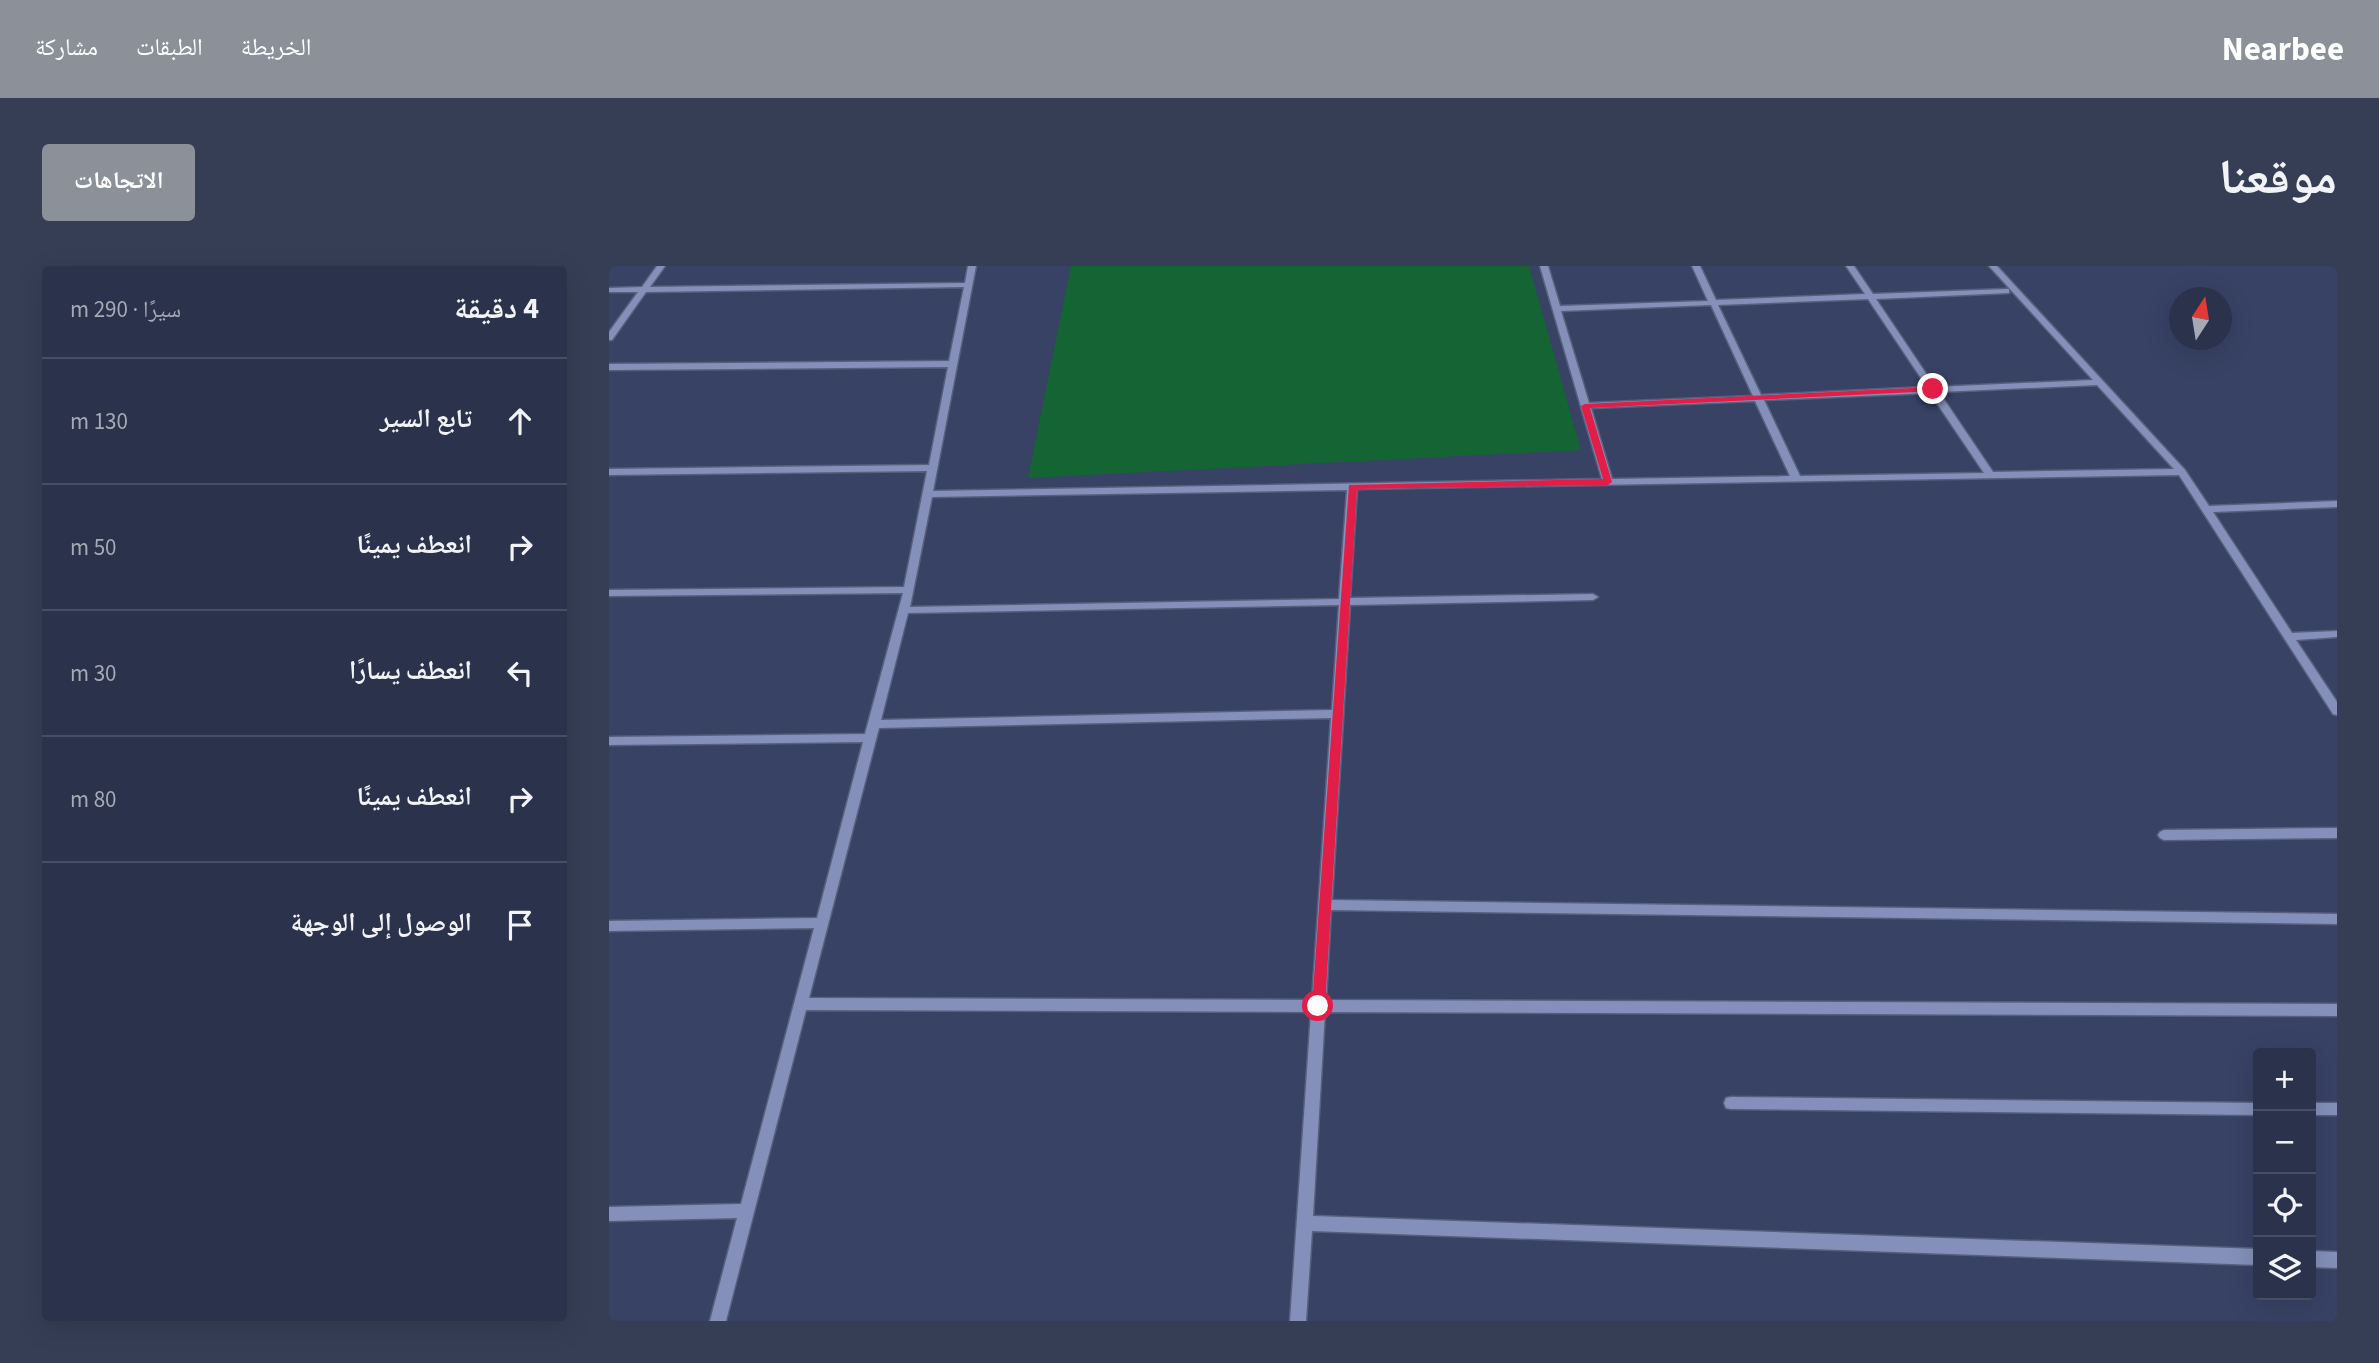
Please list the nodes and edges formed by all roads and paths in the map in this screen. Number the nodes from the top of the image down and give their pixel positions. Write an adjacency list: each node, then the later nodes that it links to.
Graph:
1 (661, 266): 9 (street)
2 (972, 266): 7 (street)
3 (1544, 266): 13 (street)
4 (1696, 266): 12 (street)
5 (1850, 266): 11 (street)
6 (1993, 266): 17 (street)
7 (968, 285): 9 (street); 15 (street)
8 (609, 290): 9 (street)
9 (644, 290): 14 (street)
10 (2006, 291): 11 (street)
11 (1871, 297): 12 (street); 18 (street)
12 (1713, 303): 13 (street); 19 (street)
13 (1557, 309): 20 (street)
14 (609, 338)
15 (953, 364): 16 (street); 21 (street)
16 (609, 368)
17 (2099, 382): 18 (street); 23 (street)
18 (1933, 389): 19 (street); 24 (street)
19 (1758, 398): 20 (street); 25 (street)
20 (1585, 406): 26 (street)
21 (932, 468): 22 (street); 28 (street)
22 (609, 472)
23 (2182, 472): 24 (street); 30 (street)
24 (1990, 475): 25 (street)
25 (1796, 478): 26 (street)
26 (1608, 482): 27 (street)
27 (1352, 487): 28 (street); 34 (street)
28 (927, 494): 31 (street)
29 (2337, 504): 30 (street)
30 (2206, 509): 37 (street)
31 (909, 590): 32 (street); 35 (street)
32 (609, 593)
33 (1593, 597): 34 (street)
34 (1345, 602): 35 (street); 39 (street)
35 (904, 610): 40 (street)
36 (2337, 634): 37 (street)
37 (2289, 637): 38 (street)
38 (2337, 711)
39 (1338, 714): 40 (street); 45 (street)
40 (874, 724): 41 (street)
41 (870, 738): 42 (street); 47 (street)
42 (609, 741)
43 (2337, 833): 44 (street)
44 (2164, 835)
45 (1325, 905): 46 (street); 50 (street)
46 (2337, 919)
47 (822, 923): 48 (street); 49 (street)
48 (609, 926)
49 (801, 1004): 50 (street); 56 (street)
50 (1318, 1006): 51 (street); 58 (street)
51 (2337, 1010)
52 (1731, 1104): 53 (street)
53 (2253, 1108)
54 (2316, 1109): 55 (street)
55 (2337, 1109)
56 (747, 1211): 57 (street); 62 (street)
57 (609, 1214)
58 (1304, 1223): 59 (street); 63 (street)
59 (2253, 1257)
60 (2316, 1259): 61 (street)
61 (2337, 1260)
62 (718, 1321)
63 (1298, 1321)

